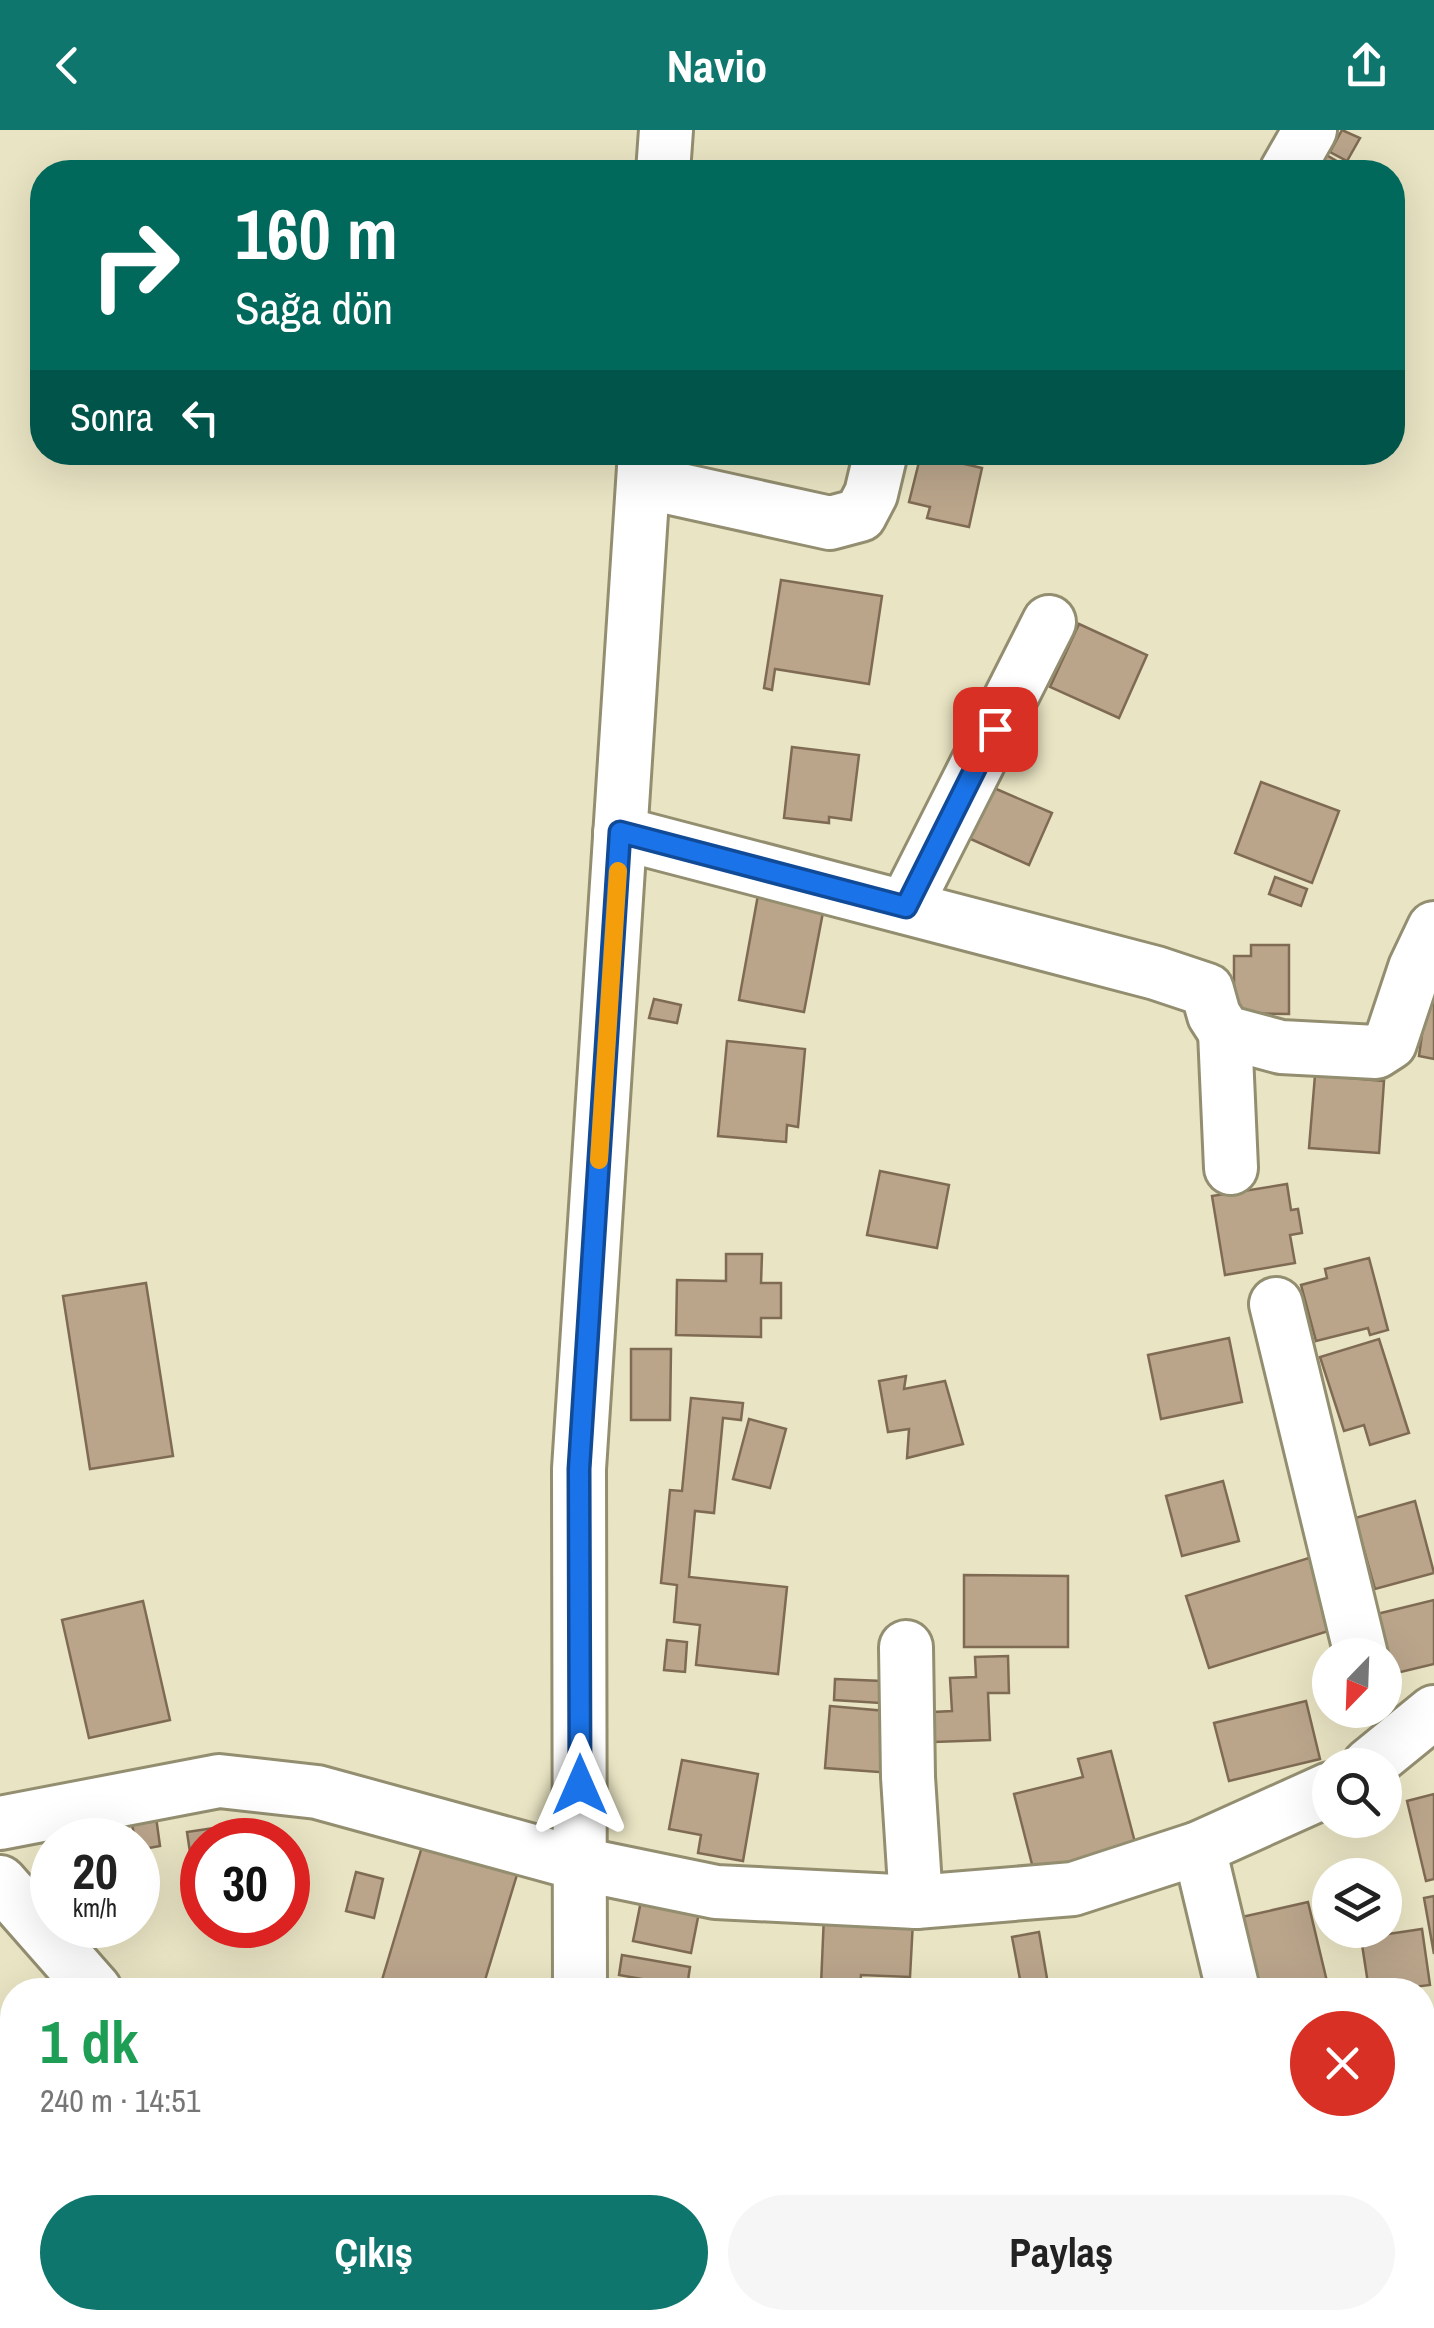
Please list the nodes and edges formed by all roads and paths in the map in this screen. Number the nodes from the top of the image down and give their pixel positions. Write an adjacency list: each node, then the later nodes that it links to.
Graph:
1 (666, 130): 3 (street)
2 (1310, 130): 4 (street)
3 (664, 160)
4 (1293, 160)
5 (879, 465): 6 (street)
6 (644, 467): 8 (street)
7 (1049, 622): 9 (street)
8 (620, 832): 9 (street); 21 (street)
9 (906, 907): 11 (street)
10 (1434, 928): 11 (street)
11 (1225, 1032): 12 (street)
12 (1232, 1168)
13 (1276, 1304): 14 (street)
14 (1357, 1638)
15 (906, 1647): 23 (street)
16 (1434, 1712): 17 (street)
17 (1376, 1742)
18 (1312, 1797): 20 (street)
19 (0, 1823): 21 (street)
20 (1198, 1848): 23 (street); 26 (street)
21 (580, 1864): 23 (street); 25 (street)
22 (0, 1882): 24 (street)
23 (916, 1902)
24 (84, 1978)
25 (580, 1978)
26 (1230, 1978)

